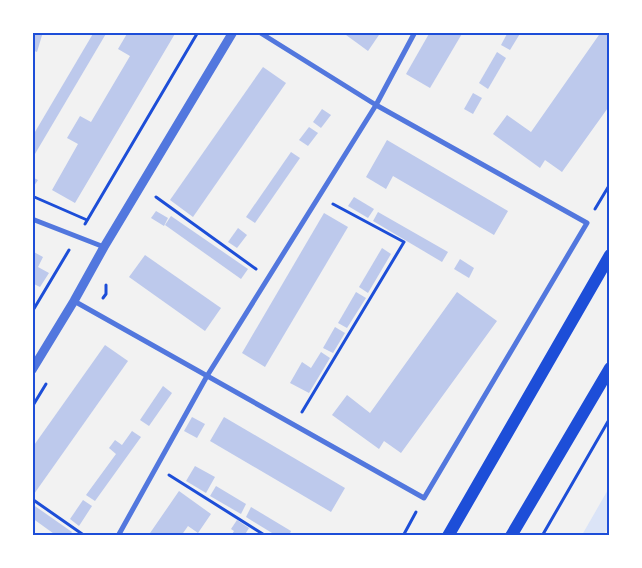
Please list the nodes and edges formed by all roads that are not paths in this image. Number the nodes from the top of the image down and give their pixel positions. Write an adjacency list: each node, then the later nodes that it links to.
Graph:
1 (233, 32): 6 (street)
2 (259, 32): 4 (street)
3 (415, 32): 4 (street)
4 (376, 104): 11 (street); 11 (street)
5 (32, 219): 6 (street)
6 (104, 247): 8 (street)
7 (610, 255): 13 (main road)
8 (74, 301): 10 (street); 11 (street)
9 (610, 368): 14 (main road)
10 (32, 370)
11 (207, 376): 12 (street)
12 (118, 536)
13 (448, 536)
14 (511, 536)

